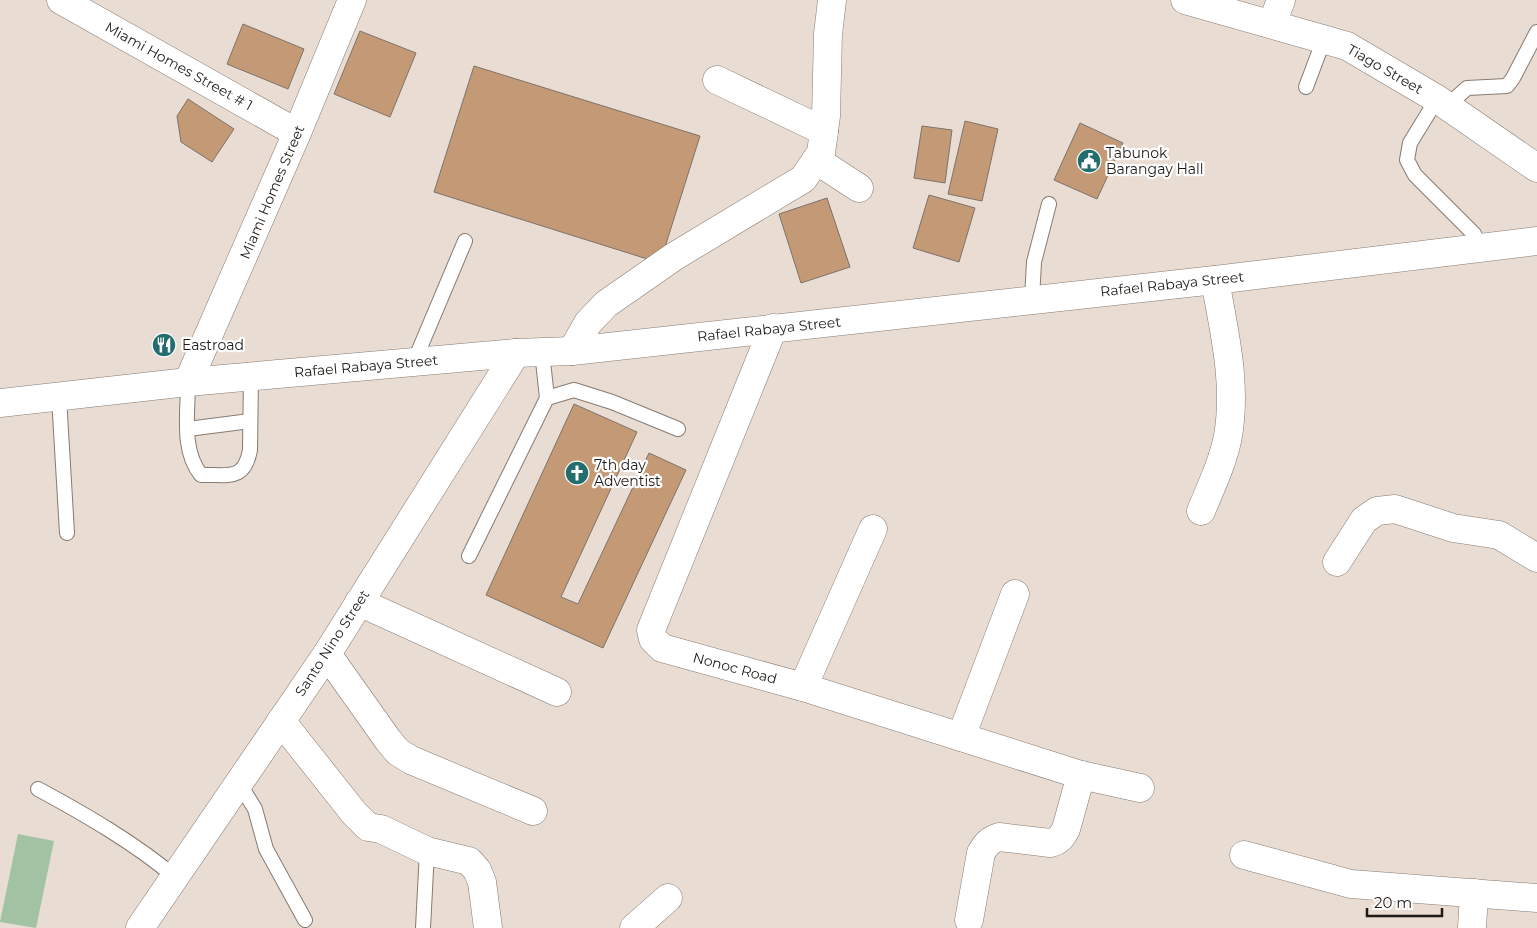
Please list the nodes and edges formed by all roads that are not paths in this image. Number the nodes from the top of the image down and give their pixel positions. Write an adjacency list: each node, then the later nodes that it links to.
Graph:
1 (62, 0): 13 (street, Miami Homes Street # 1)
2 (352, 0): 13 (street, Miami Homes Street)
3 (832, 0): 12 (street)
4 (1185, 0): 5 (street, Tiago Street)
5 (1214, 4): 6 (street, Tiago Street)
6 (1276, 12): 8 (street, Tiago Street)
7 (1537, 32): 11 (lane)
8 (1324, 39): 10 (lane); 11 (street, Tiago Street)
9 (717, 80): 12 (street)
10 (1306, 87)
11 (1442, 103): 15 (street, Tiago Street); 20 (lane)
12 (824, 131): 14 (street)
13 (297, 133): 28 (street, Miami Homes Street)
14 (816, 160): 16 (street); 24 (street)
15 (1537, 168)
16 (859, 188)
17 (1049, 204): 22 (lane)
18 (465, 241): 26 (lane)
19 (1537, 241): 20 (street, Rafael Rabaya Street)
20 (1481, 248): 21 (street, Rafael Rabaya Street)
21 (1215, 280): 22 (street, Rafael Rabaya Street); 35 (street)
22 (1032, 299): 23 (street, Rafael Rabaya Street)
23 (773, 328): 24 (street, Rafael Rabaya Street); 44 (street, Nonoc Road)
24 (572, 351): 25 (street, Rafael Rabaya Street)
25 (529, 353): 26 (street, Rafael Rabaya Street); 30 (lane); 42 (street, Santo Nino Street)
26 (414, 362): 27 (street, Rafael Rabaya Street)
27 (251, 377): 28 (street, Rafael Rabaya Street); 32 (lane)
28 (188, 382): 29 (street, Rafael Rabaya Street); 33 (lane)
29 (59, 397): 31 (street, Rafael Rabaya Street); 37 (lane)
30 (547, 398): 34 (lane); 38 (lane)
31 (0, 403)
32 (250, 421): 33 (lane); 33 (lane)
33 (188, 429)
34 (678, 429)
35 (1201, 512)
36 (873, 529): 44 (street)
37 (67, 533)
38 (469, 556)
39 (1537, 558): 40 (street)
40 (1337, 562)
41 (1015, 594): 47 (street)
42 (359, 602): 43 (street, Santo Nino Street); 45 (street)
43 (327, 654): 46 (street, Santo Nino Street); 52 (street)
44 (803, 687): 47 (street, Nonoc Road)
45 (557, 692)
46 (281, 721): 49 (street, Santo Nino Street); 53 (street)
47 (961, 737): 48 (street, Nonoc Road)
48 (1081, 775): 50 (street, Nonoc Road); 60 (street)
49 (239, 783): 55 (street, Santo Nino Street); 59 (lane)
50 (1140, 788)
51 (38, 789): 55 (lane)
52 (533, 811)
53 (427, 851): 62 (lane); 63 (street)
54 (1244, 855): 56 (street)
55 (175, 877): 61 (street, Santo Nino Street)
56 (1474, 893): 58 (street); 65 (street)
57 (668, 898): 64 (street)
58 (1537, 898)
59 (305, 920)
60 (970, 920)
61 (140, 928)
62 (423, 928)
63 (488, 928)
64 (634, 928)
65 (1472, 928)

